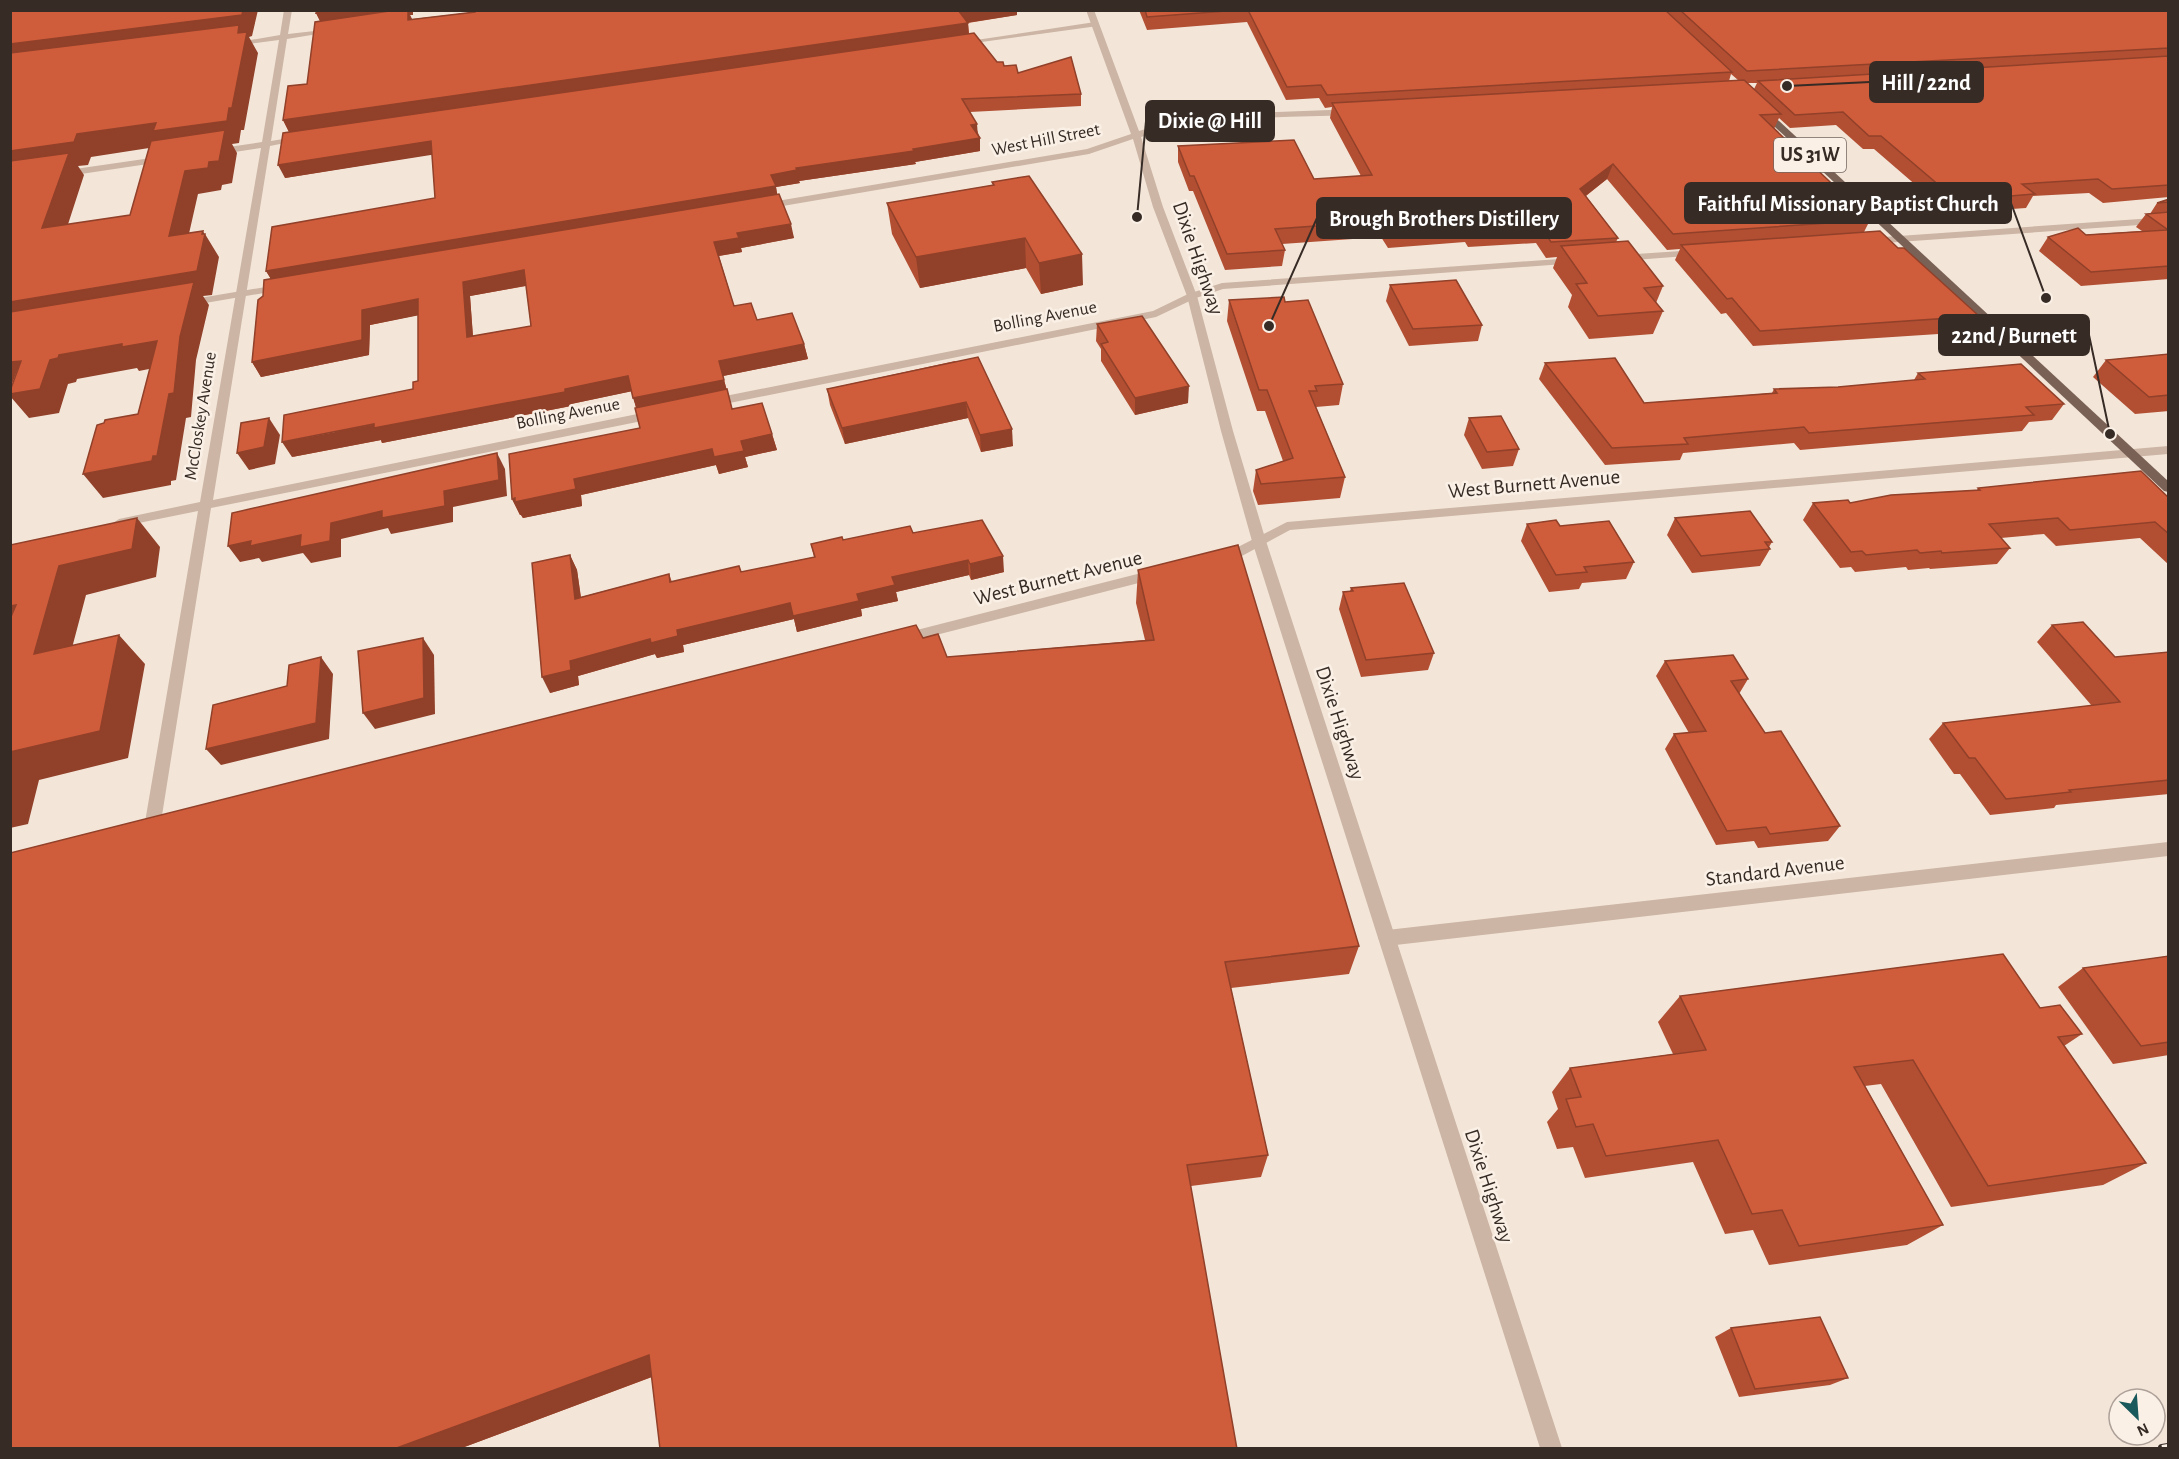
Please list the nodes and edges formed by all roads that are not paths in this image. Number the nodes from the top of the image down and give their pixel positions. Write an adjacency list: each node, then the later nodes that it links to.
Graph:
1 (288, 10): 4 (street, McCloskey Avenue)
2 (1092, 17): 5 (street); 9 (street, Dixie Highway)
3 (340, 30): 4 (street)
4 (282, 37): 6 (street); 11 (street, McCloskey Avenue)
5 (953, 44)
6 (223, 45)
7 (1756, 105): 17 (main road, US 31W)
8 (1361, 111): 9 (street, West Hill Street)
9 (1135, 135): 15 (street, West Hill Street); 24 (street, Dixie Highway)
10 (312, 137): 11 (street)
11 (265, 144): 12 (street); 23 (street, McCloskey Avenue)
12 (207, 153)
13 (172, 158): 14 (street)
14 (57, 175)
15 (755, 208)
16 (2169, 220): 17 (street)
17 (1900, 239): 18 (street); 29 (main road, US 31W)
18 (1853, 242)
19 (1712, 252): 20 (street)
20 (1606, 259)
21 (1582, 261): 24 (street, Bolling Avenue)
22 (298, 285): 23 (street)
23 (239, 295): 25 (street); 31 (street, McCloskey Avenue)
24 (1192, 296): 26 (street, Bolling Avenue); 33 (street, Dixie Highway)
25 (182, 304)
26 (694, 407)
27 (670, 411): 31 (street, Bolling Avenue)
28 (2169, 450): 29 (street, West Burnett Avenue)
29 (2131, 453): 30 (main road, US 31W); 33 (street, West Burnett Avenue)
30 (2169, 488)
31 (204, 506): 32 (street, Bolling Avenue); 37 (street, McCloskey Avenue)
32 (102, 527)
33 (1259, 541): 34 (street, West Burnett Avenue); 39 (street, Dixie Highway)
34 (1211, 560)
35 (1177, 569): 36 (street, West Burnett Avenue)
36 (888, 643)
37 (152, 828)
38 (2169, 849): 39 (street, Standard Avenue)
39 (1388, 938): 40 (street, Dixie Highway)
40 (1551, 1449)

